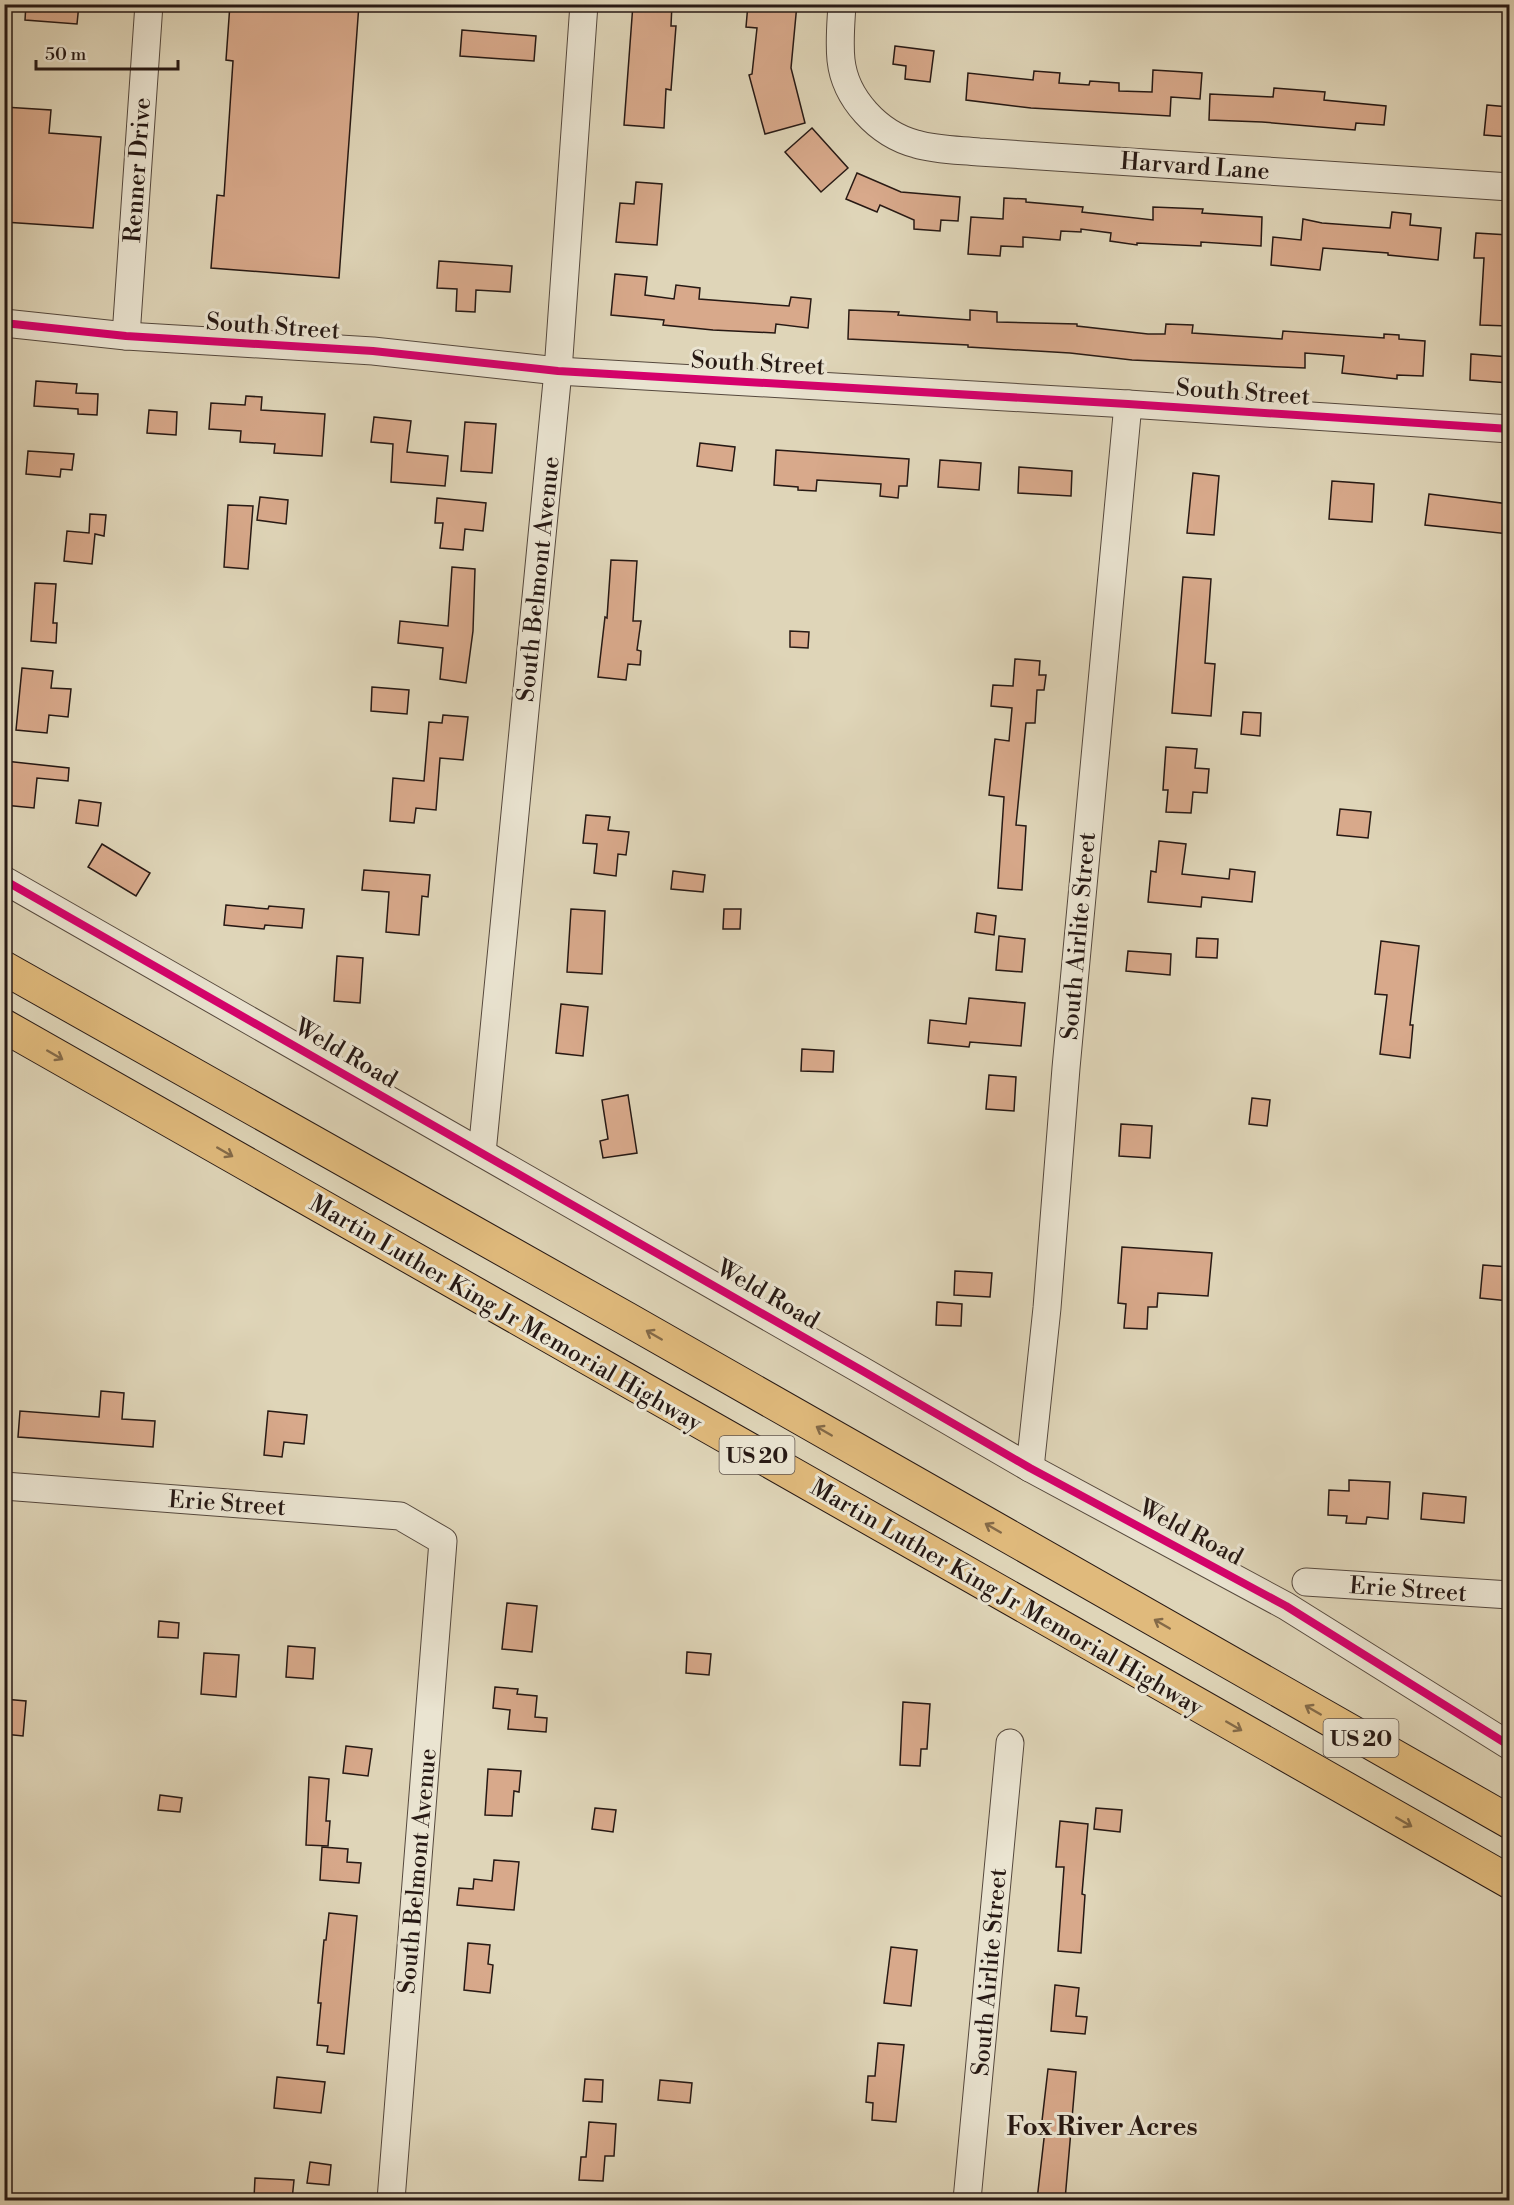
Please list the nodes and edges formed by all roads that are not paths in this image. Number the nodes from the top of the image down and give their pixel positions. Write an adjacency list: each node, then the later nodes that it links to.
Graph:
1 (149, 4): 6 (street, Renner Drive)
2 (842, 4): 4 (street, Harvard Lane)
3 (577, 5): 7 (street, South Belmont Avenue)
4 (1509, 188)
5 (4, 323): 6 (street, South Street)
6 (126, 336): 7 (street, South Street)
7 (558, 370): 8 (street, South Street); 13 (street, South Belmont Avenue)
8 (1128, 404): 9 (street, South Street); 14 (street, South Airlite Street)
9 (1509, 429)
10 (4, 880): 13 (street, Weld Road)
11 (4, 968): 21 (highway, US 20, one-way to 11)
12 (4, 1026): 22 (highway, Martin Luther King Jr Memorial Highway / US 20, one-way to 22)
13 (482, 1154): 14 (street, Weld Road)
14 (1030, 1468): 20 (street, Weld Road)
15 (4, 1486): 16 (street, Erie Street)
16 (443, 1541): 23 (street, South Belmont Avenue)
17 (1306, 1582): 18 (street, Erie Street)
18 (1509, 1595)
19 (1010, 1743): 24 (street, South Airlite Street)
20 (1509, 1746)
21 (1509, 1822)
22 (1509, 1882)
23 (391, 2200)
24 (967, 2200)

